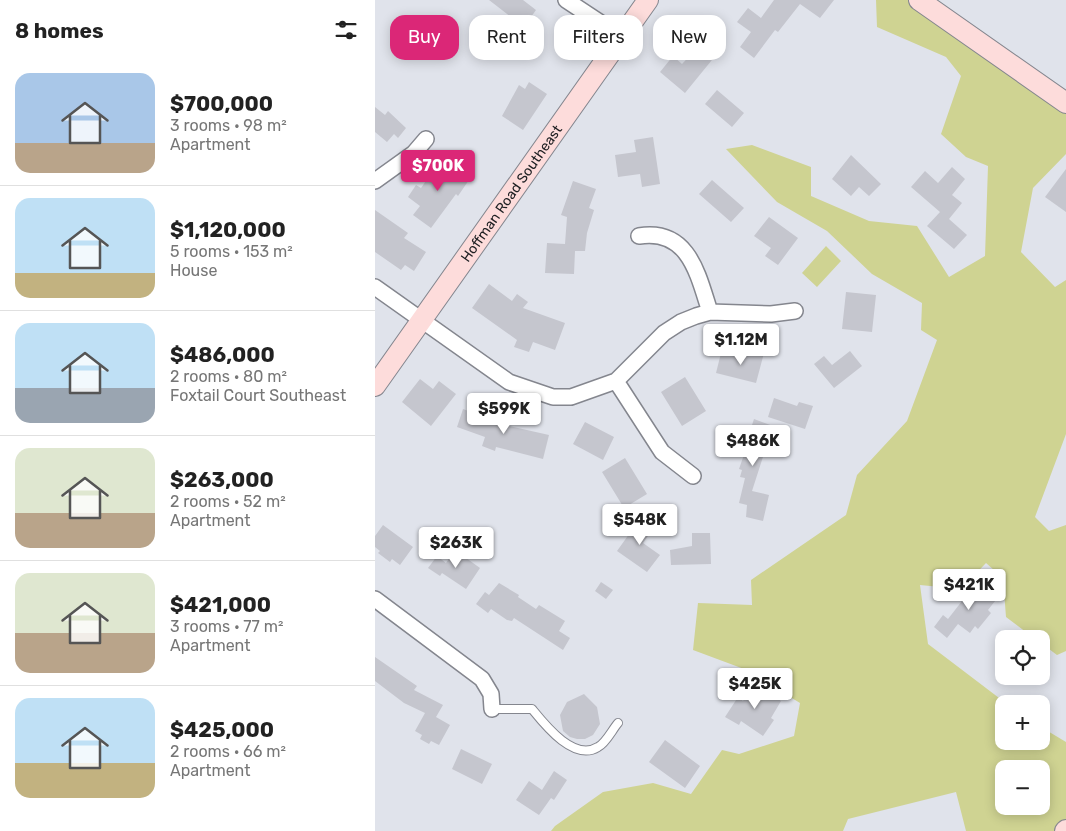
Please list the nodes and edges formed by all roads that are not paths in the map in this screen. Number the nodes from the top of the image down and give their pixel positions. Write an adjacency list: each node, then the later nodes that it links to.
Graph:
1 (567, 0): 4 (street)
2 (648, 0): 5 (street, Hoffman Road Southeast)
3 (919, 0): 7 (street)
4 (589, 15)
5 (637, 15)
6 (606, 60): 14 (street, Hoffman Road Southeast)
7 (1066, 103)
8 (426, 139): 9 (street)
9 (375, 181)
10 (639, 236): 13 (street)
11 (375, 287): 14 (street)
12 (795, 311): 13 (street)
13 (710, 312): 15 (street)
14 (422, 321): 15 (street); 16 (street, Hoffman Road Southeast)
15 (616, 381): 17 (street)
16 (375, 386)
17 (693, 476)
18 (375, 599): 19 (street)
19 (492, 709): 20 (lane)
20 (618, 723)

